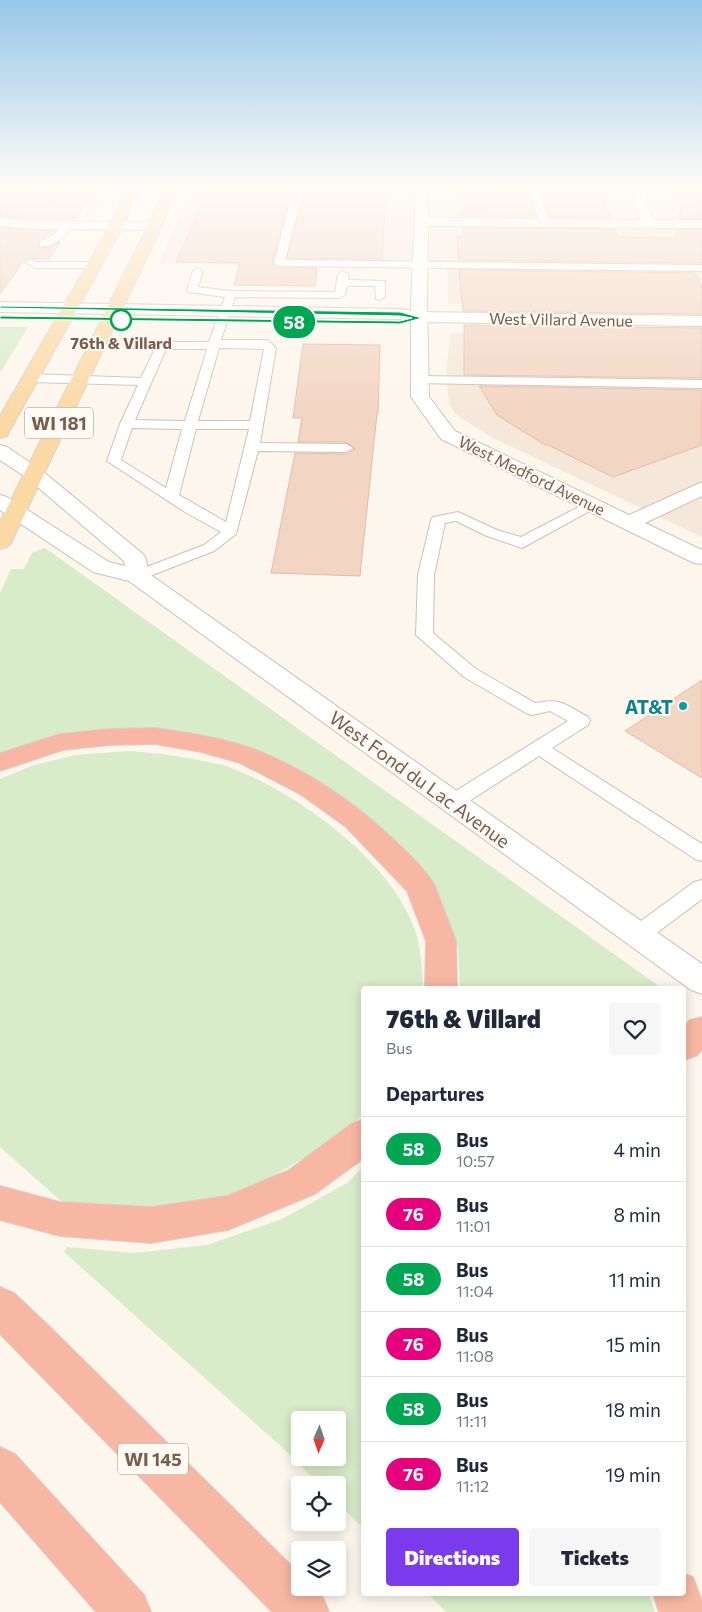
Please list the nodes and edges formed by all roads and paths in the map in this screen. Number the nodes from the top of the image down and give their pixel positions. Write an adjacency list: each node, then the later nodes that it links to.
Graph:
1 (30, 262): 6 (lane)
2 (97, 262): 6 (main road, WI 181)
3 (137, 262): 16 (main road, WI 181)
4 (279, 262): 7 (lane)
5 (420, 262): 7 (street, West Medford Avenue)
6 (95, 265): 15 (main road, WI 181)
7 (420, 266): 8 (lane); 19 (street, West Medford Avenue)
8 (702, 268)
9 (198, 271): 10 (lane)
10 (231, 294): 11 (lane); 17 (lane)
11 (331, 294): 12 (lane); 14 (lane)
12 (380, 298)
13 (0, 307): 15 (street, West Villard Avenue)
14 (330, 313): 17 (street, West Villard Avenue); 19 (street, West Villard Avenue)
15 (66, 314): 16 (street, West Villard Avenue); 18 (street, West Villard Avenue); 22 (main road, WI 181)
16 (112, 315): 17 (street, West Villard Avenue); 23 (main road, WI 181)
17 (223, 316): 19 (street, West Villard Avenue); 21 (lane)
18 (0, 317)
19 (419, 318): 20 (street, West Villard Avenue); 24 (street, West Medford Avenue)
20 (702, 321)
21 (214, 345): 25 (lane); 28 (lane); 29 (lane)
22 (31, 378): 23 (lane); 30 (main road, WI 181)
23 (81, 379): 25 (lane); 34 (main road, WI 181)
24 (420, 380): 26 (lane); 37 (street, West Medford Avenue)
25 (146, 382): 27 (lane)
26 (702, 384)
27 (127, 424): 28 (lane); 36 (lane)
28 (190, 425): 29 (lane); 36 (lane)
29 (256, 425): 31 (lane)
30 (0, 432)
31 (252, 447): 32 (lane); 40 (lane)
32 (346, 448)
33 (0, 451): 34 (street)
34 (34, 474): 38 (main road, WI 181); 43 (street)
35 (702, 488): 39 (street)
36 (171, 497): 40 (lane)
37 (592, 504): 39 (street, West Medford Avenue); 44 (lane)
38 (8, 506): 41 (main road, WI 181); 43 (street, West Fond du Lac Avenue)
39 (630, 522): 42 (street, West Medford Avenue)
40 (230, 531): 43 (lane)
41 (0, 543)
42 (702, 558)
43 (137, 576): 46 (street, West Fond du Lac Avenue)
44 (539, 748): 46 (lane); 47 (lane)
45 (0, 762): 51 (highway)
46 (453, 802): 49 (street, West Fond du Lac Avenue)
47 (702, 854)
48 (702, 888): 49 (lane)
49 (638, 936): 50 (street, West Fond du Lac Avenue)
50 (702, 982)
51 (441, 986)
52 (702, 1030): 53 (highway)
53 (686, 1044)
54 (361, 1138): 55 (highway)
55 (0, 1203)
56 (0, 1307): 60 (highway, WI 145)
57 (0, 1469): 59 (highway)
58 (677, 1596): 61 (highway)
59 (127, 1612)
60 (305, 1612)
61 (683, 1612)

